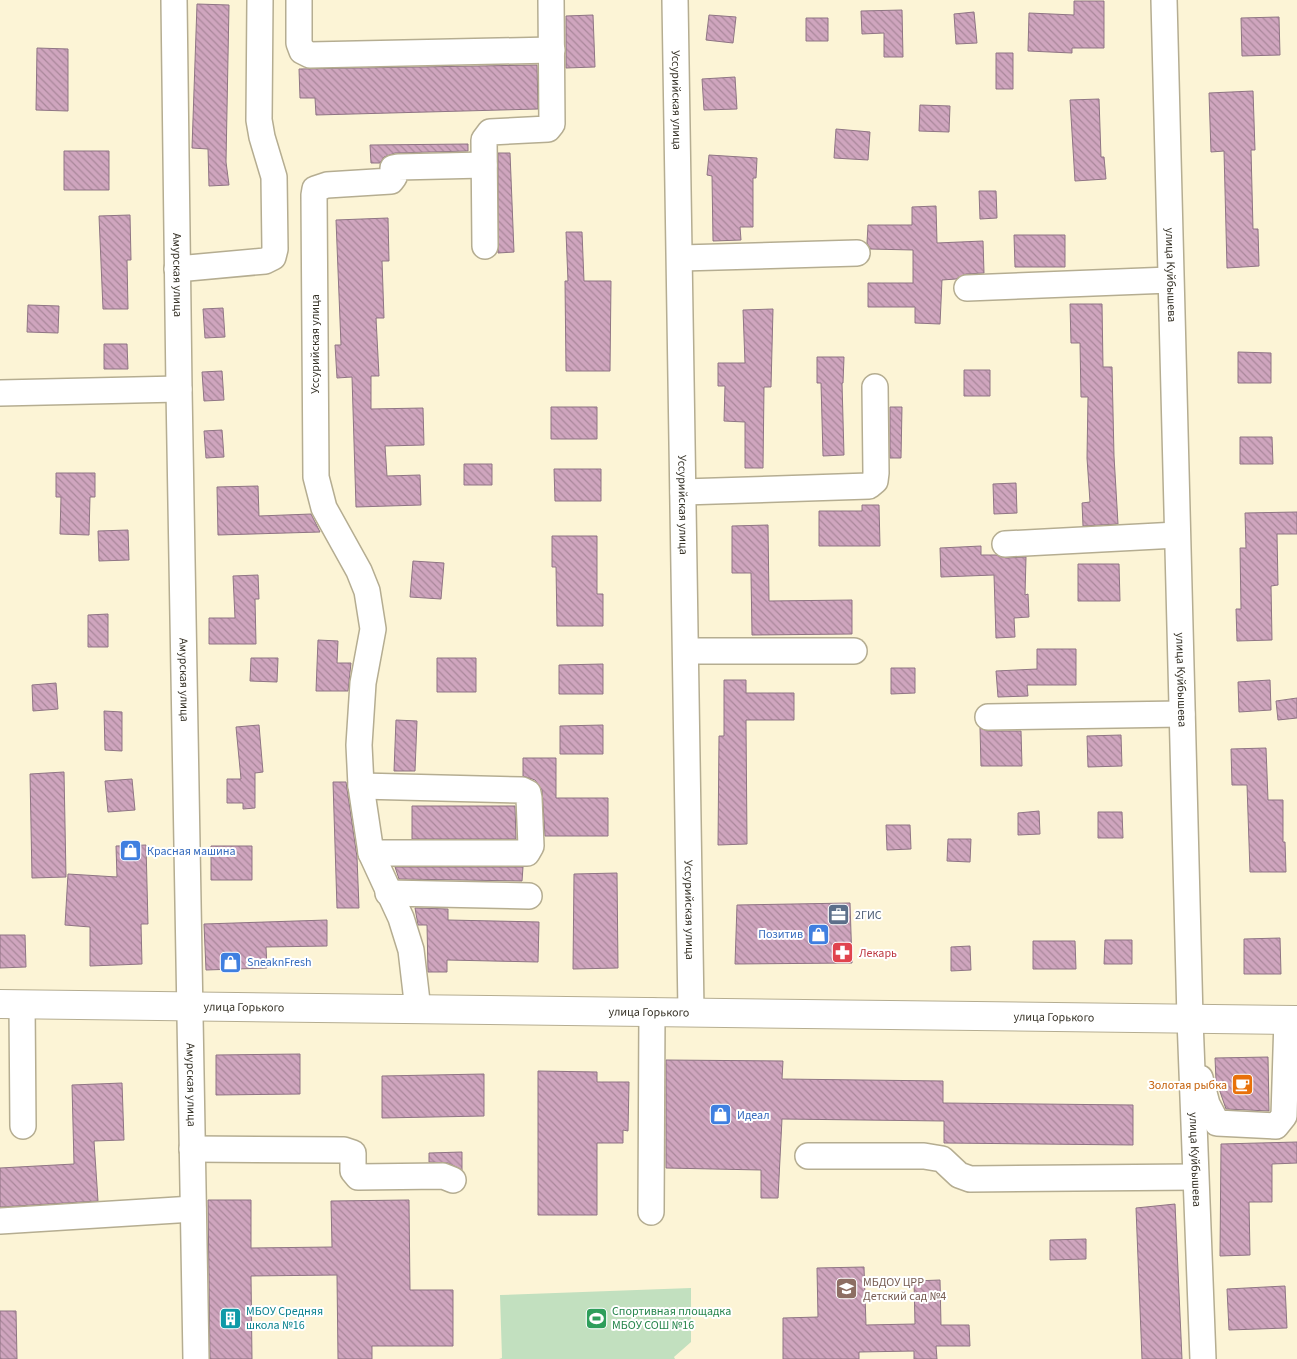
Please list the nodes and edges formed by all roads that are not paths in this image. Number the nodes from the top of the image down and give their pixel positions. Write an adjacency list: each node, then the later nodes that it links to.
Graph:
1 (174, 0): 12 (street, Амурская улица)
2 (260, 0): 12 (street)
3 (299, 0): 7 (street)
4 (551, 0): 7 (street)
5 (675, 0): 11 (street, Уссурийская улица)
6 (1164, 0): 13 (street, улица Куйбышева)
7 (552, 50): 8 (street)
8 (484, 165): 9 (street); 25 (street, Уссурийская улица)
9 (485, 246)
10 (857, 254): 11 (street)
11 (681, 258): 18 (street, Уссурийская улица)
12 (177, 269): 16 (street, Амурская улица)
13 (1170, 280): 14 (street); 19 (street, улица Куйбышева)
14 (967, 288)
15 (875, 387): 18 (street)
16 (179, 389): 17 (street); 30 (street, Амурская улица)
17 (0, 393)
18 (683, 492): 22 (street, Уссурийская улица)
19 (1177, 535): 20 (street); 23 (street, улица Куйбышева)
20 (1005, 544)
21 (854, 651): 22 (street)
22 (686, 652): 33 (street, Уссурийская улица)
23 (1182, 714): 24 (street); 35 (street, улица Куйбышева)
24 (988, 717)
25 (361, 786): 26 (street, Уссурийская улица); 26 (street)
26 (371, 853): 27 (street, Уссурийская улица)
27 (388, 893): 28 (street); 31 (street, Уссурийская улица)
28 (529, 896)
29 (11, 1004): 30 (main road, улица Горького); 36 (street)
30 (190, 1006): 31 (main road, улица Горького); 37 (street, Амурская улица)
31 (418, 1010): 32 (main road, улица Горького)
32 (652, 1011): 33 (main road, улица Горького); 42 (street)
33 (692, 1011): 35 (main road, улица Горького)
34 (1292, 1020): 35 (main road, улица Горького); 35 (street)
35 (1190, 1032): 39 (street, улица Куйбышева)
36 (23, 1126)
37 (192, 1149): 40 (street); 41 (street, Амурская улица)
38 (808, 1156): 39 (street)
39 (1195, 1178): 45 (street, улица Куйбышева)
40 (453, 1180)
41 (193, 1209): 43 (street); 44 (street, Амурская улица)
42 (651, 1212)
43 (0, 1221)
44 (196, 1359)
45 (1203, 1359)

